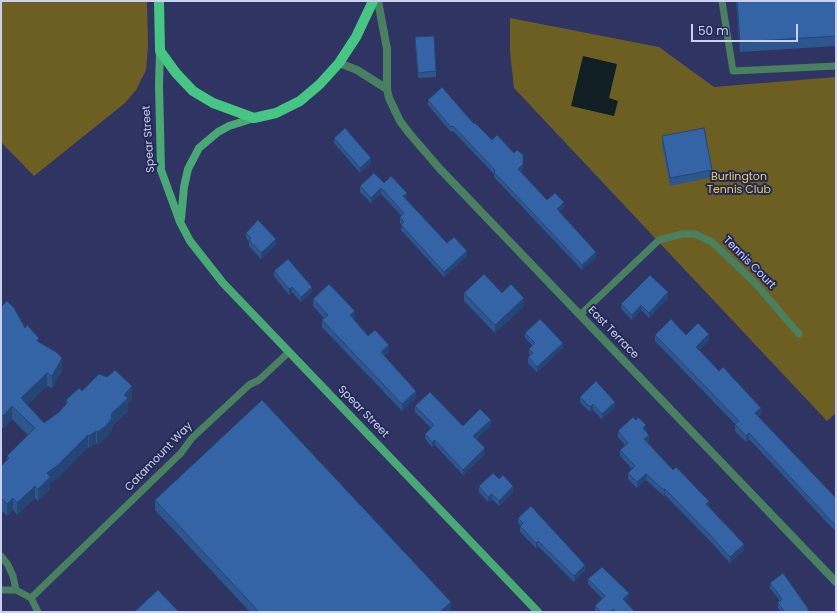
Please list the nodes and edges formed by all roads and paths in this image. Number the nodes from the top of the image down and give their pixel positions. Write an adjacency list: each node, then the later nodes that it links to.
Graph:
1 (158, 1): 5 (main road, Spear Street)
2 (373, 1): 6 (main road)
3 (378, 1): 8 (street, East Terrace)
4 (722, 1): 7 (lane)
5 (160, 51): 9 (main road); 10 (main road, Spear Street)
6 (339, 63): 8 (street); 9 (main road)
7 (836, 66)
8 (387, 90): 11 (street, East Terrace)
9 (254, 118): 10 (main road)
10 (180, 222): 13 (main road, Spear Street)
11 (580, 315): 12 (lane, Tennis Court); 15 (street, East Terrace)
12 (798, 334)
13 (289, 352): 18 (lane, Catamount Way); 20 (main road, Spear Street)
14 (1, 556): 17 (lane)
15 (836, 582)
16 (1, 590): 17 (lane)
17 (16, 590): 18 (lane)
18 (31, 598): 19 (lane)
19 (38, 612)
20 (538, 612)

